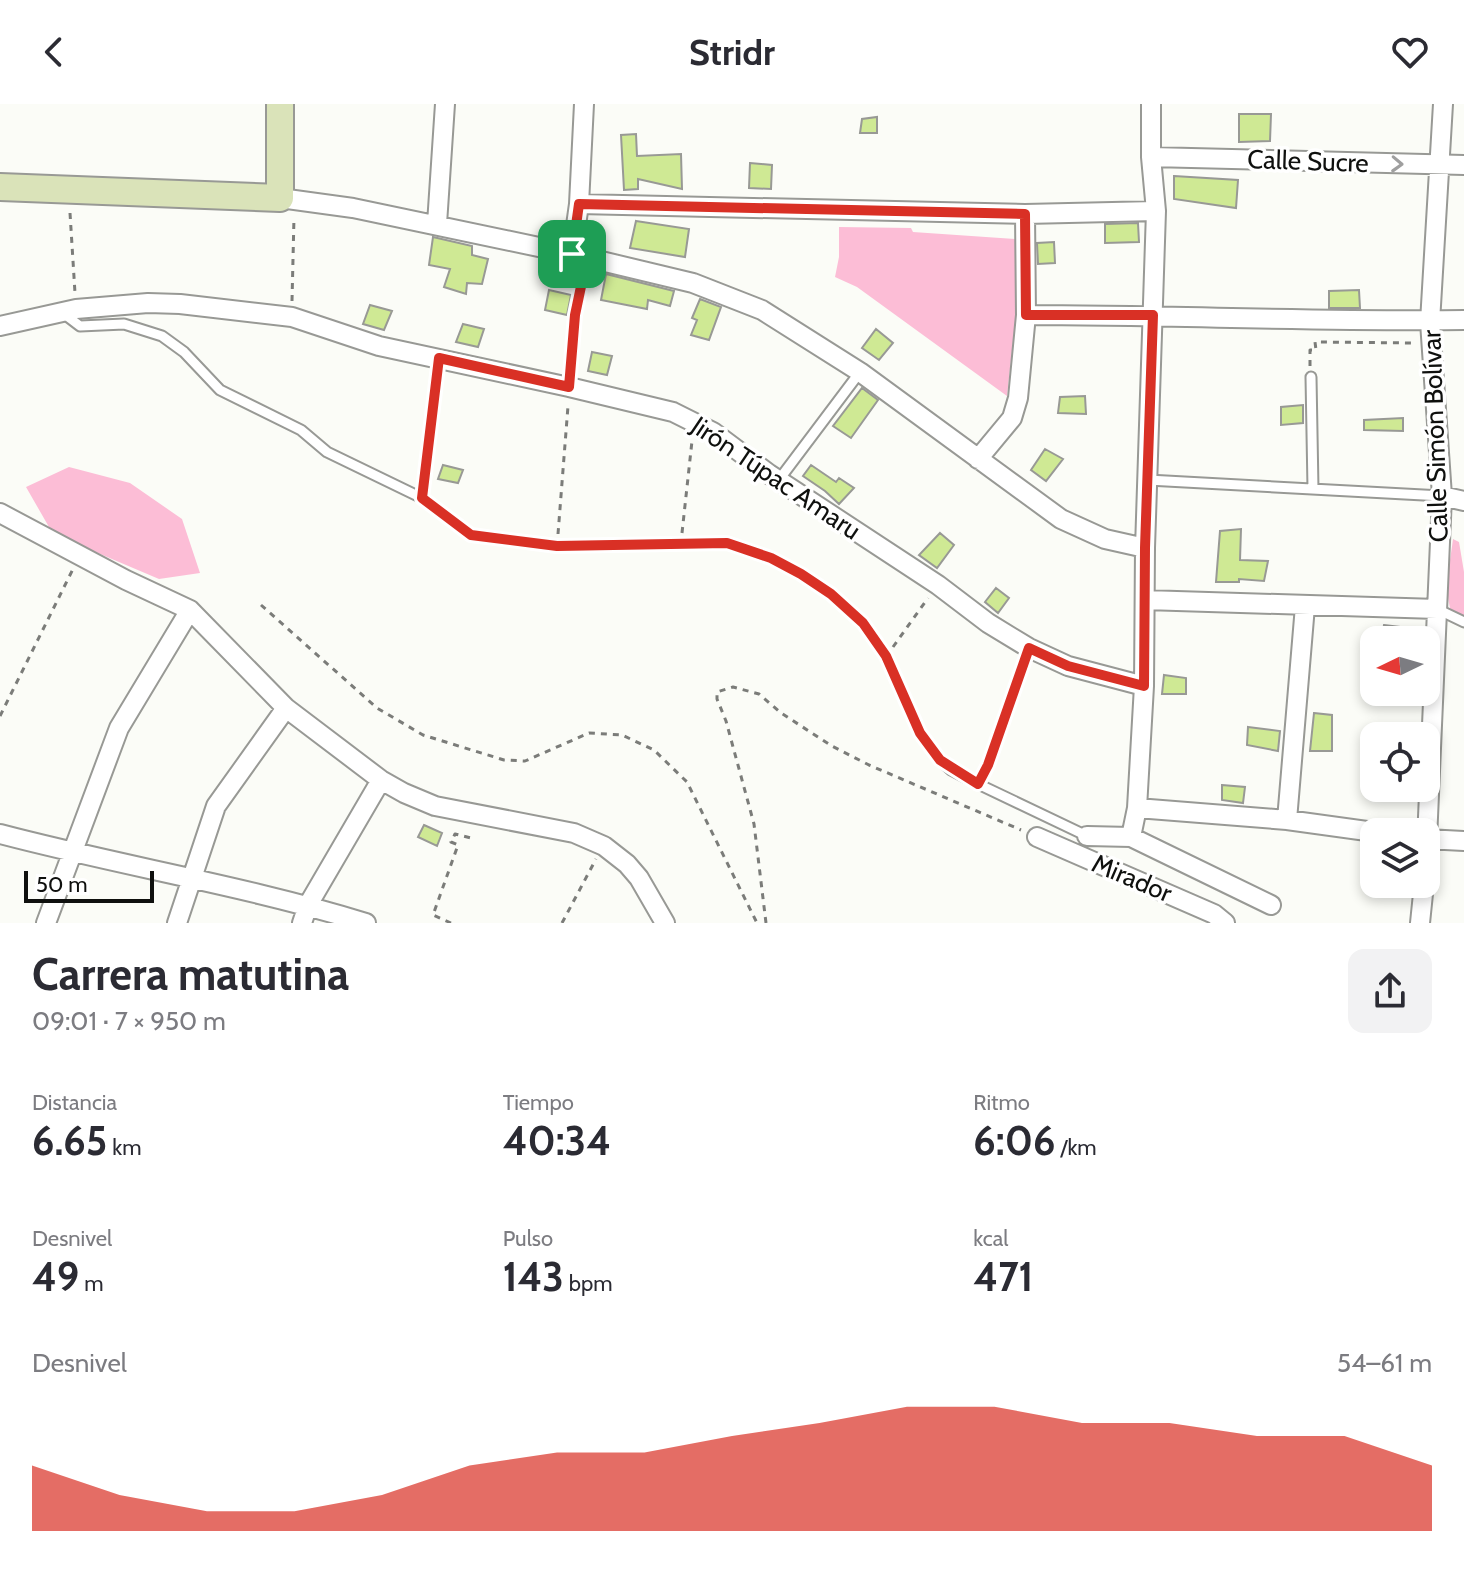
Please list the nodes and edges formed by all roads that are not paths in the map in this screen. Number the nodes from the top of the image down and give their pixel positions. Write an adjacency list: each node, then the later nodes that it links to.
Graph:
1 (280, 104): 11 (street)
2 (445, 104): 14 (street)
3 (584, 104): 10 (street)
4 (1151, 104): 6 (street)
5 (1443, 104): 7 (street, Calle Simón Bolívar)
6 (1151, 157): 7 (street, Calle Sucre, one-way to 7); 12 (street)
7 (1440, 165): 8 (street, Calle Sucre); 21 (street, Calle Simón Bolívar)
8 (1464, 165)
9 (0, 187): 11 (street)
10 (579, 204): 13 (street); 15 (street)
11 (287, 205): 14 (street)
12 (1156, 211): 13 (street); 19 (street)
13 (1025, 214): 18 (street)
14 (437, 224): 15 (street)
15 (580, 256): 17 (lane); 23 (street)
16 (68, 310): 22 (street, Jirón Túpac Amaru); 27 (street, Jirón Túpac Amaru); 46 (lane)
17 (575, 315)
18 (1026, 315): 19 (street); 25 (street)
19 (1153, 315): 21 (street); 26 (street)
20 (1464, 320): 21 (street)
21 (1430, 322): 29 (street, Calle Simón Bolívar)
22 (0, 326)
23 (860, 372): 25 (street); 27 (lane)
24 (1311, 377): 28 (lane)
25 (978, 459): 32 (street)
26 (1148, 480): 28 (lane); 32 (street)
27 (778, 481): 38 (street, Jirón Túpac Amaru)
28 (1313, 489): 29 (lane)
29 (1442, 496): 30 (street); 35 (street, Calle Simón Bolívar)
30 (1464, 501)
31 (0, 513): 36 (street)
32 (1145, 548): 33 (street)
33 (1145, 600): 34 (street); 38 (street)
34 (1305, 606): 35 (street); 43 (street)
35 (1437, 609): 37 (lane); 42 (street, Calle Simón Bolívar)
36 (190, 610): 39 (street); 51 (street)
37 (1464, 622)
38 (1144, 686): 41 (street)
39 (286, 708): 40 (street); 52 (street)
40 (381, 780): 55 (street); 59 (street)
41 (1137, 808): 43 (street); 48 (street)
42 (1428, 818)
43 (1287, 820): 44 (street)
44 (1360, 830)
45 (0, 834): 51 (street)
46 (1087, 836): 48 (street)
47 (1037, 837): 60 (street, Mirador)
48 (1131, 837): 54 (street)
49 (1440, 840): 50 (street)
50 (1464, 841)
51 (73, 854): 52 (street); 56 (street)
52 (192, 880): 55 (street); 57 (street)
53 (1423, 898): 61 (street)
54 (1271, 905)
55 (305, 914): 58 (street)
56 (46, 923)
57 (177, 923)
58 (366, 923)
59 (665, 923)
60 (1225, 923)
61 (1420, 923)

